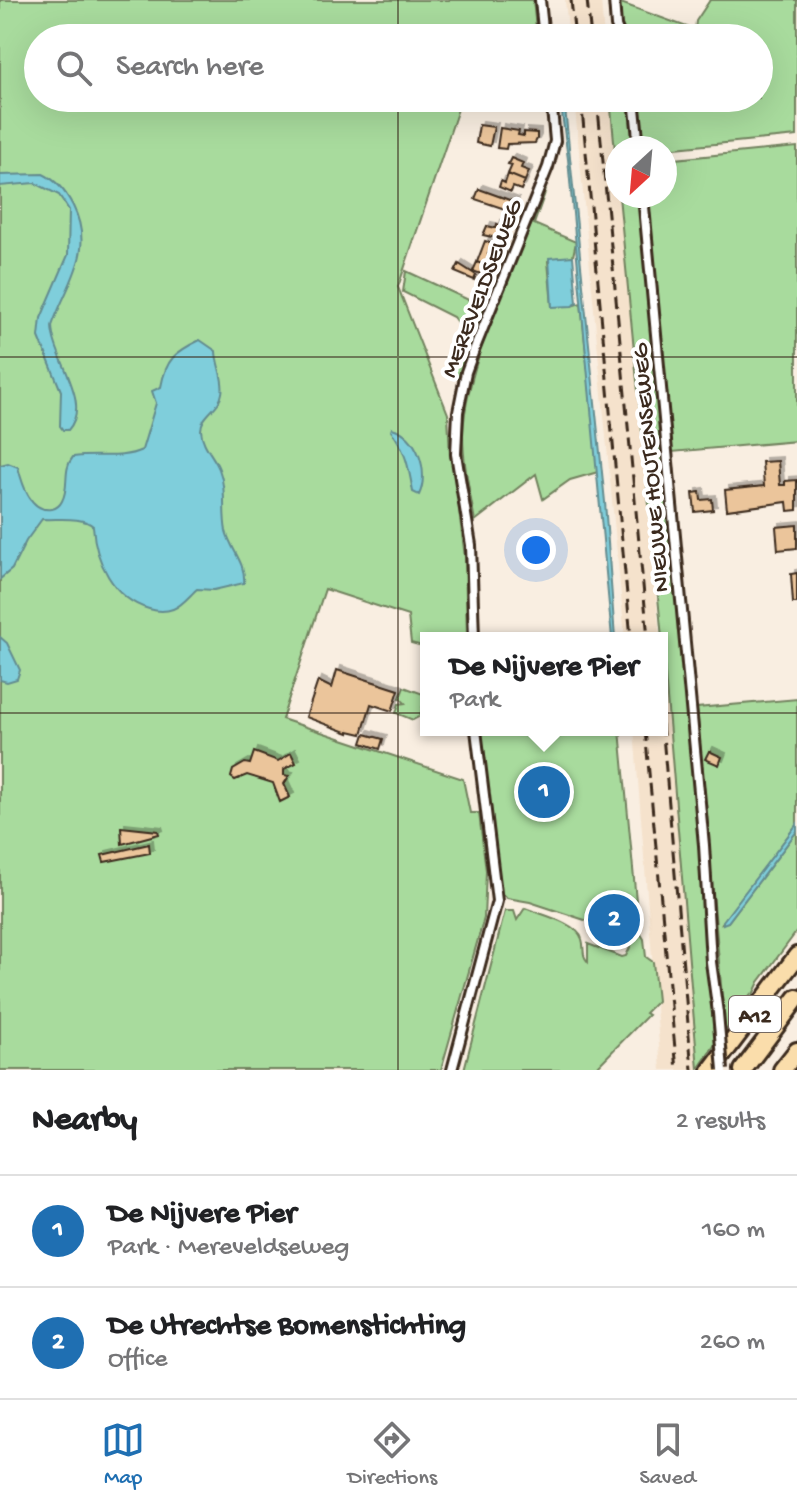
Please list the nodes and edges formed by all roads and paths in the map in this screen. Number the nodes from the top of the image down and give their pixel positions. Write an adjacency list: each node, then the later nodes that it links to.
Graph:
1 (540, 0): 3 (street)
2 (614, 0): 4 (street)
3 (543, 24)
4 (616, 24)
5 (552, 112): 9 (street, MEREVELDSEWEG)
6 (635, 112): 7 (street)
7 (638, 136)
8 (644, 208): 16 (street, NIEUWE HOUTENSEWEG, bridge)
9 (474, 632)
10 (477, 736): 14 (street)
11 (797, 956): 15 (highway, A12)
12 (797, 998): 17 (highway)
13 (797, 1051): 18 (highway)
14 (452, 1070)
15 (711, 1070)
16 (723, 1070)
17 (743, 1070)
18 (782, 1070)

